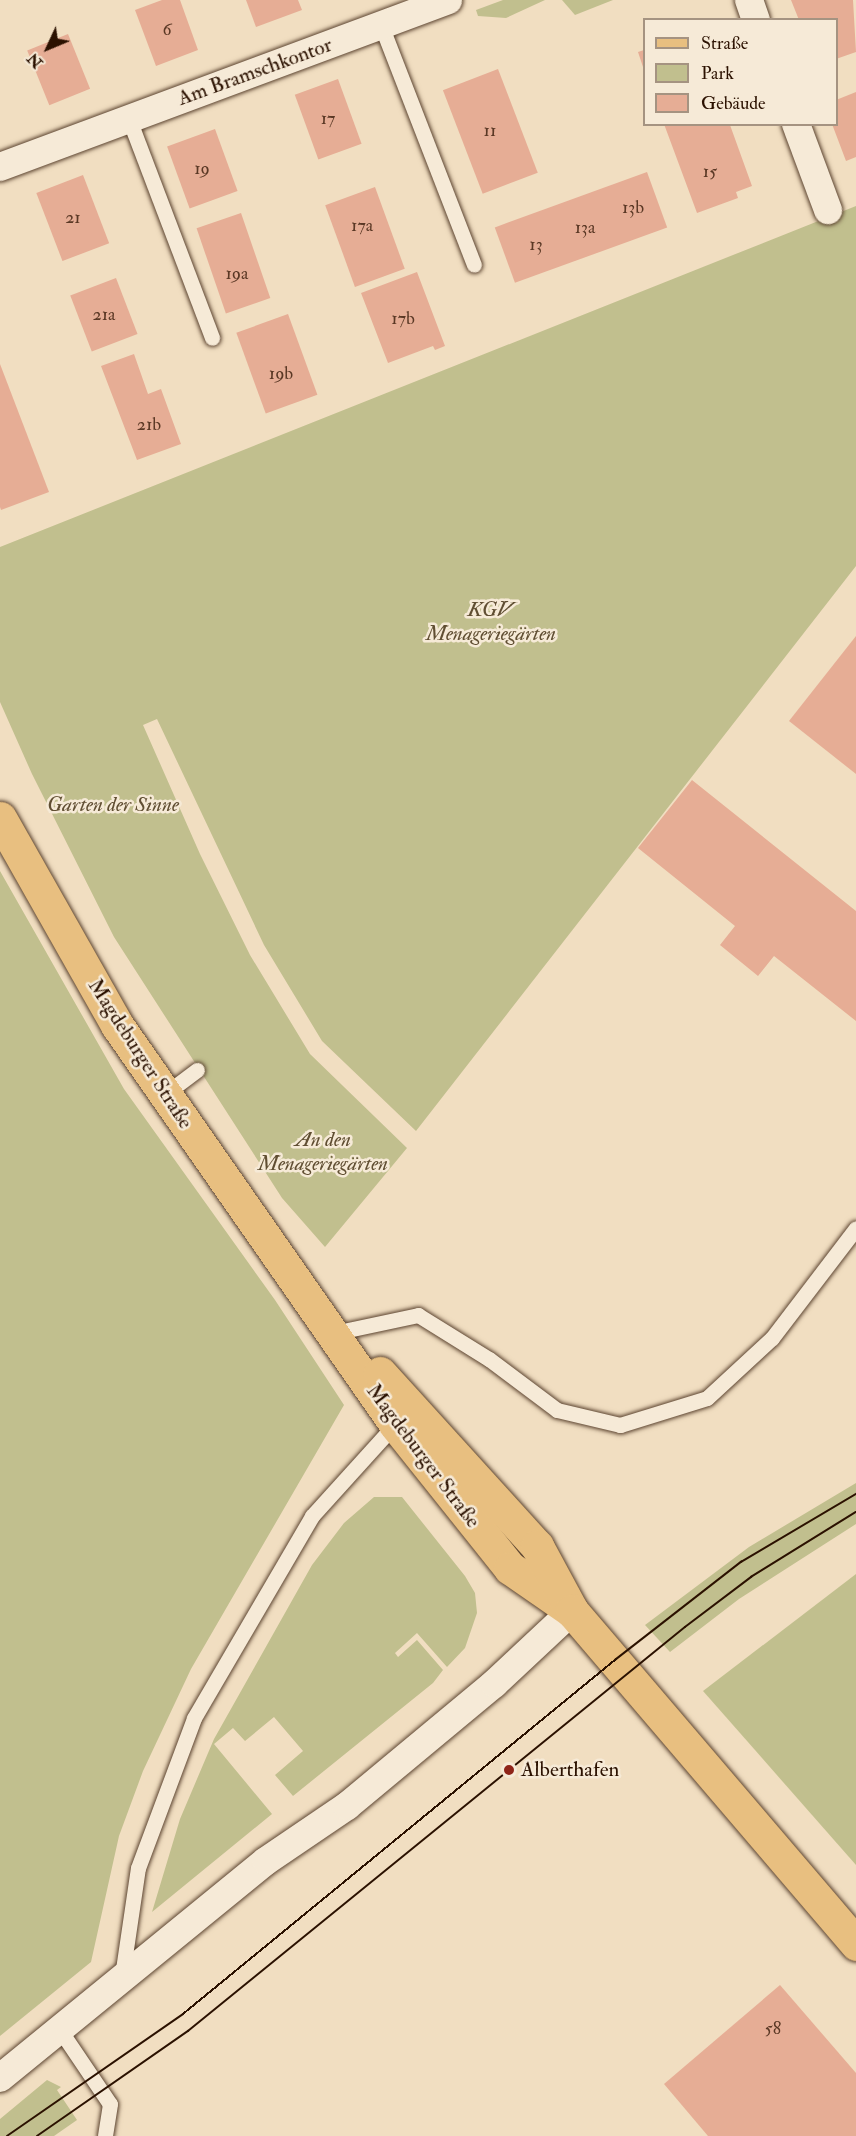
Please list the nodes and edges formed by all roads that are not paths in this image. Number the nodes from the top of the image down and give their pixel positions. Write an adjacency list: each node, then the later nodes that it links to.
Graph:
1 (448, 0): 3 (street, Am Bramschkontor)
2 (749, 0): 4 (street)
3 (410, 7): 5 (street, Am Bramschkontor)
4 (755, 18)
5 (381, 25): 6 (street, Am Bramschkontor); 10 (lane)
6 (129, 119): 8 (street, Am Bramschkontor); 11 (lane)
7 (797, 126): 9 (street)
8 (0, 167)
9 (828, 210)
10 (474, 265)
11 (212, 338)
12 (0, 818): 14 (main road, Magdeburger Straße)
13 (197, 1070): 14 (lane)
14 (165, 1094): 16 (main road, Magdeburger Straße)
15 (856, 1228): 17 (lane)
16 (296, 1280): 17 (main road, Magdeburger Straße); 18 (main road, Magdeburger Straße)
17 (343, 1331): 19 (main road, Magdeburger Straße)
18 (395, 1424): 19 (main road, Magdeburger Straße); 21 (lane)
19 (572, 1611): 20 (main road, Magdeburger Straße); 21 (street)
20 (856, 1944)
21 (122, 1979): 22 (street)
22 (60, 2030): 23 (street); 24 (lane)
23 (0, 2078)
24 (105, 2136)

